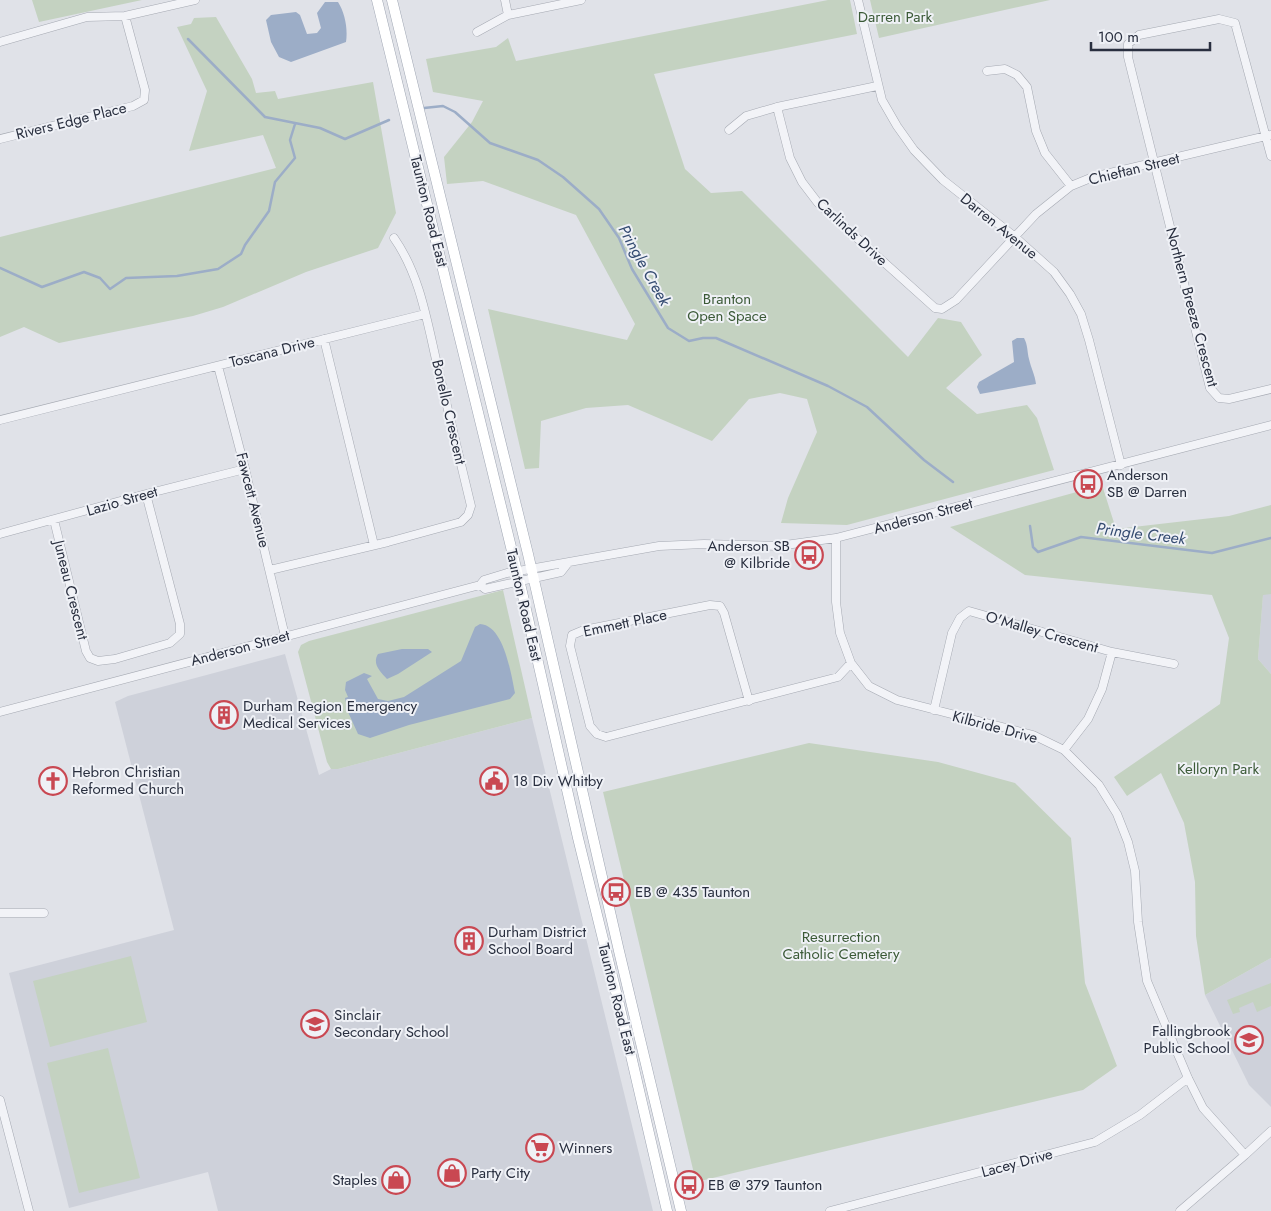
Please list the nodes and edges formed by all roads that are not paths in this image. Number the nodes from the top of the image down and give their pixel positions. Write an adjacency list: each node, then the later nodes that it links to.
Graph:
1 (195, 0): 8 (street)
2 (377, 0): 23 (main road, Taunton Road East)
3 (392, 0): 22 (main road, Taunton Road East)
4 (505, 0): 7 (street)
5 (581, 0): 7 (street)
6 (858, 0): 12 (street, Darren Avenue)
7 (508, 15): 9 (street)
8 (125, 16): 10 (street); 16 (street, Rivers Edge Place)
9 (477, 32)
10 (0, 42)
11 (987, 71): 19 (street)
12 (878, 86): 13 (street); 20 (street, Darren Avenue)
13 (777, 107): 14 (street); 20 (street, Carlinds Drive)
14 (729, 130)
15 (1269, 135): 17 (street); 18 (street, Chieftan Street); 18 (street, Northern Breeze Crescent)
16 (0, 139)
17 (1271, 156)
18 (1156, 163): 19 (street, Chieftan Street); 29 (street, Northern Breeze Crescent)
19 (1071, 186): 20 (street, Chieftan Street)
20 (1015, 237): 32 (street, Darren Avenue)
21 (394, 238): 24 (street, Bonello Crescent)
22 (452, 249): 23 (main road); 25 (main road, Taunton Road East)
23 (439, 253): 26 (main road, Taunton Road East)
24 (425, 314): 27 (street); 38 (street, Bonello Crescent)
25 (469, 315): 26 (main road); 41 (main road, Taunton Road East)
26 (454, 319): 40 (main road, Taunton Road East)
27 (324, 339): 28 (street, Toscana Drive); 38 (street, Toscana Drive)
28 (218, 366): 30 (street, Toscana Drive); 33 (street, Fawcett Avenue)
29 (1271, 389)
30 (0, 420)
31 (1271, 425): 32 (street, Anderson Street)
32 (1121, 464): 37 (street, Anderson Street)
33 (245, 469): 34 (street, Lazio Street); 39 (street, Fawcett Avenue)
34 (146, 494): 35 (street, Lazio Street); 35 (street, Juneau Crescent)
35 (54, 520): 36 (street, Lazio Street)
36 (0, 534)
37 (836, 538): 41 (street, Anderson Street); 46 (street, Kilbride Drive)
38 (374, 545): 39 (street)
39 (270, 570): 44 (street, Fawcett Avenue)
40 (517, 570): 41 (street, Anderson Street); 42 (main road, Taunton Road East); 43 (street, Anderson Street)
41 (532, 572): 42 (street, Anderson Street); 60 (main road, Taunton Road East)
42 (519, 581): 43 (street, Anderson Street); 59 (main road, Taunton Road East)
43 (480, 585): 44 (street, Anderson Street)
44 (286, 636): 50 (street, Anderson Street)
45 (1112, 652): 47 (street); 49 (street, O'Malley Crescent); 51 (street, O'Malley Crescent)
46 (850, 664): 48 (street, Emmett Place); 49 (street, Kilbride Drive)
47 (1174, 664)
48 (749, 701): 48 (street, Emmett Place)
49 (934, 710): 51 (street, Kilbride Drive)
50 (0, 712)
51 (1064, 750): 54 (street, Kilbride Drive)
52 (0, 913): 53 (street)
53 (44, 913)
54 (1188, 1078): 57 (street, Kilbride Drive); 61 (street, Lacey Drive)
55 (0, 1100): 58 (street)
56 (1271, 1131): 57 (street)
57 (1245, 1155): 62 (street)
58 (29, 1211)
59 (667, 1211)
60 (681, 1211)
61 (830, 1211)
62 (1180, 1211)

